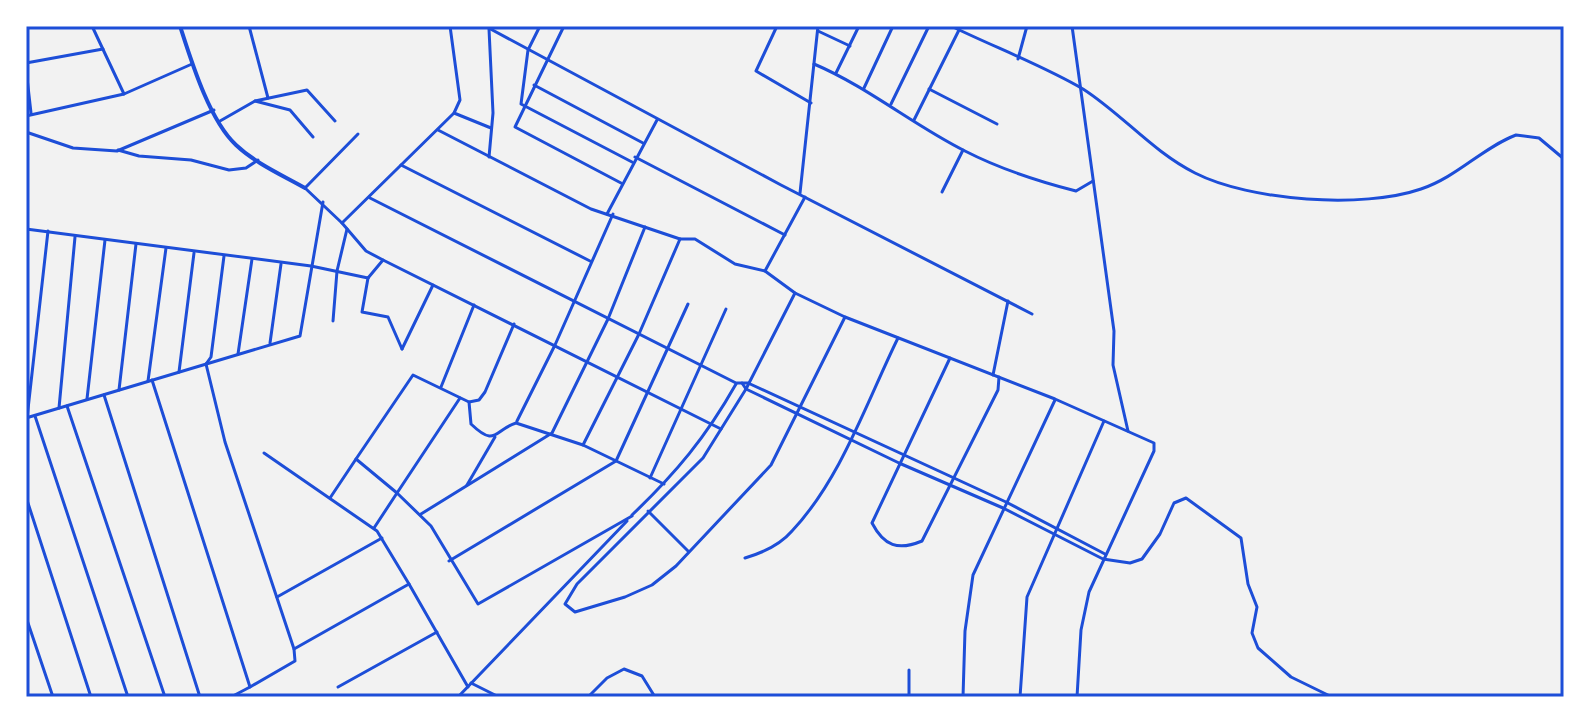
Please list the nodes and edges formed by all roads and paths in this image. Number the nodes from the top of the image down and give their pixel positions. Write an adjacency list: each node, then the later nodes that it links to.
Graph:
1 (92, 26): 18 (street)
2 (180, 26): 23 (main road)
3 (249, 26): 32 (street)
4 (450, 26): 38 (street)
5 (540, 26): 19 (street)
6 (564, 26): 21 (street)
7 (777, 26): 34 (street)
8 (859, 26): 17 (street)
9 (893, 26): 28 (street)
10 (929, 26): 35 (street)
11 (951, 26): 16 (street)
12 (1027, 26): 20 (street)
13 (1072, 26): 29 (street)
14 (487, 27): 19 (street); 45 (street)
15 (818, 28): 17 (street); 24 (street)
16 (959, 30): 20 (street); 30 (street)
17 (850, 46): 26 (street)
18 (103, 49): 22 (street); 31 (street)
19 (528, 50): 21 (street); 36 (street)
20 (1018, 59): 29 (street)
21 (546, 61): 27 (street); 40 (street)
22 (26, 63)
23 (192, 64): 31 (street); 37 (main road)
24 (814, 64): 26 (street); 34 (street)
25 (26, 69): 39 (street)
26 (836, 73): 28 (street)
27 (534, 85): 36 (street); 50 (street)
28 (864, 88): 35 (street)
29 (1080, 88): 55 (street); 59 (street)
30 (929, 89): 41 (street); 44 (street)
31 (124, 94): 39 (street)
32 (268, 98): 33 (street); 43 (street)
33 (255, 101): 42 (street); 49 (street)
34 (811, 103): 63 (street)
35 (891, 104): 41 (street)
36 (523, 106): 57 (street); 60 (street)
37 (214, 110): 42 (main road); 51 (street)
38 (454, 113): 45 (street); 46 (street)
39 (28, 115)
40 (657, 120): 50 (street); 63 (street)
41 (914, 120): 52 (street)
42 (220, 121): 56 (main road)
43 (335, 121)
44 (997, 124)
45 (491, 128): 53 (street)
46 (438, 130): 53 (street); 58 (street)
47 (26, 132): 51 (street)
48 (358, 134): 61 (street)
49 (313, 137)
50 (643, 143): 54 (street)
51 (118, 150): 56 (street)
52 (963, 150): 59 (street); 62 (street)
53 (489, 157): 67 (street)
54 (635, 157): 57 (street); 73 (street)
55 (1564, 159)
56 (258, 160): 61 (main road)
57 (632, 162): 60 (street)
58 (401, 165): 65 (street); 83 (street)
59 (1093, 181): 138 (street)
60 (621, 183): 67 (street)
61 (305, 188): 66 (street)
62 (942, 192)
63 (800, 193): 64 (street)
64 (806, 196): 73 (street); 91 (street)
65 (370, 198): 68 (street); 92 (street)
66 (323, 202): 68 (street); 85 (street)
67 (610, 214): 69 (street); 83 (street)
68 (342, 223): 71 (street)
69 (645, 227): 75 (street); 98 (street)
70 (26, 229): 72 (street)
71 (347, 229): 82 (street); 86 (street)
72 (48, 231): 74 (street); 133 (street)
73 (785, 235): 87 (street)
74 (75, 236): 76 (street); 129 (street)
75 (680, 239): 87 (street); 101 (street)
76 (105, 240): 77 (street); 125 (street)
77 (136, 244): 78 (street); 120 (street)
78 (166, 248): 79 (street); 115 (street)
79 (194, 253): 80 (street); 111 (street)
80 (224, 256): 81 (street); 109 (street)
81 (252, 259): 84 (street); 106 (street)
82 (383, 260): 88 (street); 89 (street)
83 (591, 261): 92 (street)
84 (281, 264): 85 (street); 103 (street)
85 (311, 266): 86 (street); 103 (street)
86 (337, 271): 88 (street); 99 (street)
87 (765, 271): 90 (street)
88 (368, 278): 89 (street)
89 (433, 285): 94 (street)
90 (795, 293): 97 (street); 117 (street)
91 (1008, 301): 96 (street); 112 (street)
92 (575, 303): 98 (street); 104 (street)
93 (688, 304): 105 (street)
94 (474, 305): 100 (street); 118 (street)
95 (726, 309): 110 (street)
96 (1032, 314)
97 (845, 317): 102 (street); 128 (street)
98 (608, 319): 101 (street); 108 (street)
99 (333, 321)
100 (514, 324): 104 (street); 126 (street)
101 (639, 334): 105 (street); 113 (street)
102 (899, 336): 107 (street); 139 (street)
103 (270, 343): 106 (street)
104 (555, 345): 108 (street); 135 (street)
105 (668, 350): 110 (street); 121 (street)
106 (238, 354): 109 (street)
107 (950, 358): 112 (street); 145 (street)
108 (588, 361): 113 (street); 140 (street)
109 (206, 364): 111 (street); 171 (street)
110 (699, 364): 116 (street); 130 (street)
111 (179, 372): 115 (street)
112 (993, 375): 114 (street)
113 (618, 377): 121 (street); 143 (street)
114 (999, 377): 124 (street); 149 (street)
115 (150, 381): 120 (street); 178 (street)
116 (739, 383): 117 (street); 119 (street); 136 (street)
117 (748, 383): 119 (street); 128 (street)
118 (441, 388): 123 (street); 146 (street)
119 (746, 389): 131 (street); 137 (street)
120 (119, 390): 122 (street)
121 (649, 393): 130 (street); 147 (street)
122 (104, 395): 125 (street); 184 (street)
123 (460, 398): 126 (street); 154 (street)
124 (1055, 399): 134 (street); 157 (street)
125 (87, 400): 127 (street)
126 (469, 402): 141 (street)
127 (67, 406): 129 (street); 183 (street)
128 (800, 407): 131 (street); 139 (street)
129 (59, 408): 132 (street)
130 (681, 409): 136 (street); 150 (street)
131 (796, 414): 142 (street); 166 (street)
132 (35, 415): 133 (street); 182 (street)
133 (27, 418)
134 (1104, 421): 138 (street); 163 (street)
135 (516, 423): 140 (street); 141 (street)
136 (713, 425): 137 (street); 151 (street)
137 (721, 429): 159 (street)
138 (1128, 431): 167 (street)
139 (852, 432): 142 (street); 145 (street)
140 (552, 433): 143 (street); 153 (street)
141 (495, 437): 153 (street)
142 (849, 439): 148 (street); 168 (street)
143 (583, 445): 147 (street)
144 (264, 453): 156 (street)
145 (903, 455): 148 (street); 149 (street)
146 (356, 459): 154 (street); 156 (street)
147 (616, 461): 150 (street); 169 (street)
148 (899, 463): 152 (street); 152 (street)
149 (953, 477): 152 (street); 157 (street)
150 (650, 478): 151 (street)
151 (664, 484): 161 (street)
152 (949, 485): 158 (street)
153 (466, 486): 160 (street)
154 (397, 493): 160 (street); 162 (street)
155 (26, 497): 181 (street)
156 (330, 498): 162 (street)
157 (1006, 502): 158 (street); 163 (street)
158 (1003, 508): 164 (street); 191 (street)
159 (648, 511): 166 (street); 166 (street)
160 (421, 514): 169 (street)
161 (632, 516): 169 (street); 177 (street)
162 (374, 528): 165 (street)
163 (1056, 529): 164 (street); 167 (street)
164 (1054, 535): 167 (street); 192 (street)
165 (382, 538): 170 (street); 171 (street)
166 (689, 552)
167 (1104, 556): 193 (street); 194 (street)
168 (745, 558)
169 (449, 561)
170 (409, 584): 174 (street); 175 (street)
171 (276, 598): 175 (street)
172 (26, 617): 173 (street)
173 (28, 632): 180 (street)
174 (437, 632): 177 (street); 179 (street)
175 (294, 649): 178 (street)
176 (909, 670): 190 (street)
177 (469, 685): 186 (street); 187 (street)
178 (250, 687): 185 (street)
179 (338, 687)
180 (53, 697)
181 (91, 697)
182 (128, 697)
183 (165, 697)
184 (200, 697)
185 (231, 697)
186 (458, 697)
187 (499, 697)
188 (588, 697): 189 (street)
189 (655, 697)
190 (909, 697)
191 (963, 697)
192 (1020, 697)
193 (1077, 697)
194 (1332, 697)

